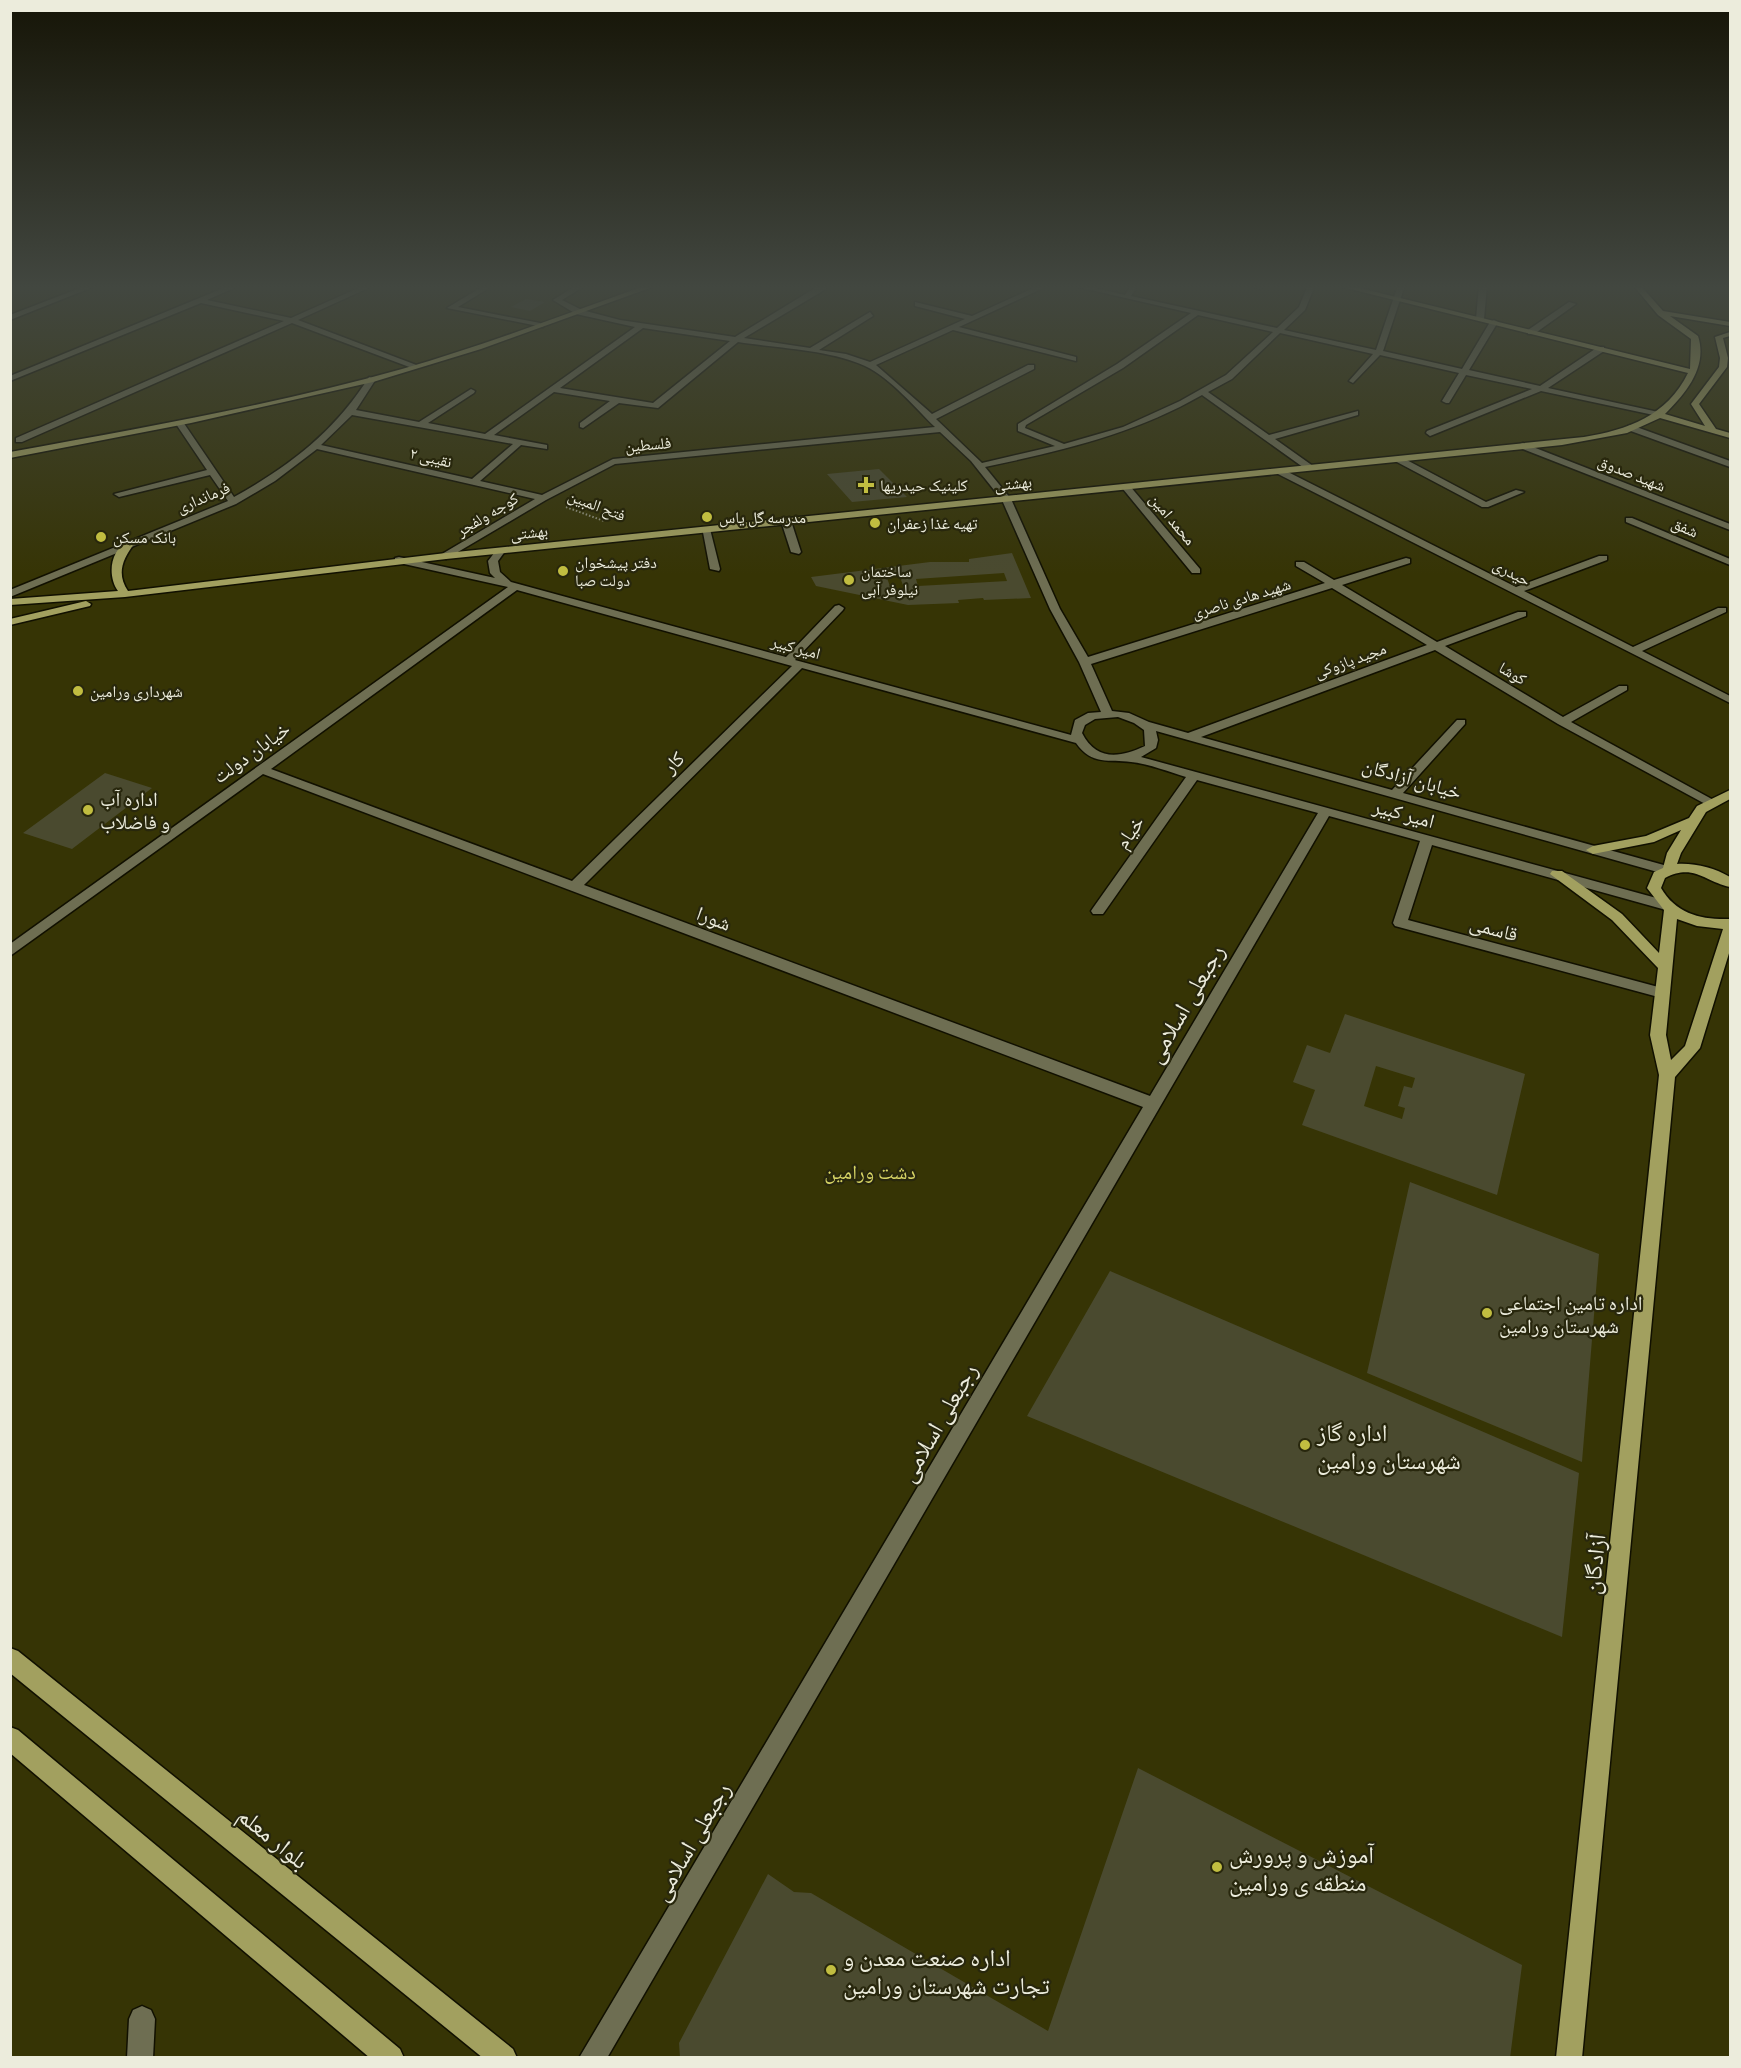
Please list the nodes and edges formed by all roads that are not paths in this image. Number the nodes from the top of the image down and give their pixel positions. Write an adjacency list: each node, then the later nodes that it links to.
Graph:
1 (148, 382): 35 (street)
2 (361, 382): 25 (main road)
3 (371, 382): 21 (street, فرمانداری)
4 (563, 382): 16 (street)
5 (685, 382): 19 (street)
6 (889, 382): 24 (street)
7 (1003, 382): 24 (street)
8 (1094, 382): 40 (street)
9 (1220, 382): 18 (street)
10 (1457, 382): 20 (street)
11 (1514, 382): 15 (street)
12 (1552, 382): 15 (street)
13 (1686, 382): 23 (main road, بهشتی)
14 (1713, 382): 30 (main road)
15 (1542, 388): 23 (street); 31 (street)
16 (552, 389): 19 (street); 32 (street)
17 (471, 391): 26 (street)
18 (1203, 392): 34 (street); 40 (street)
19 (617, 400): 27 (street)
20 (1446, 401)
21 (352, 412): 26 (street); 37 (street, فرمانداری)
22 (1354, 412): 34 (street)
23 (1660, 415): 28 (main road, بهشتی); 30 (main road)
24 (931, 418): 29 (street)
25 (180, 424): 41 (main road); 48 (street)
26 (421, 424): 32 (street)
27 (582, 425)
28 (1631, 428): 38 (main road, بهشتی); 44 (street)
29 (942, 429): 45 (street); 53 (street, فلسطین)
30 (1712, 430): 33 (main road)
31 (1430, 433)
32 (487, 436): 36 (street)
33 (1731, 436)
34 (1268, 438): 46 (street)
35 (15, 439): 41 (street)
36 (520, 442): 39 (street); 49 (street)
37 (313, 446): 49 (street, نقیبی ۲); 55 (street, فرمانداری)
38 (1523, 446): 43 (main road, بهشتی); 58 (street, شهید صدوق)
39 (544, 447)
40 (1064, 447): 45 (street)
41 (27, 452): 42 (main road)
42 (10, 455)
43 (1398, 459): 46 (main road, بهشتی); 51 (street)
44 (1731, 464)
45 (979, 466): 54 (street)
46 (1310, 468): 47 (main road, بهشتی)
47 (1280, 471): 50 (main road, بهشتی); 73 (street, حیدری)
48 (212, 472): 52 (street); 55 (street)
49 (474, 482): 53 (street, نقیبی ۲)
50 (1126, 487): 54 (main road, بهشتی); 70 (street, محمد امین)
51 (1519, 492)
52 (119, 494)
53 (543, 498): 63 (street, کوجه ولفجر)
54 (1006, 499): 57 (main road, بهشتی); 83 (street)
55 (232, 502): 60 (street, فرمانداری)
56 (1629, 520): 67 (street, شفق)
57 (786, 521): 59 (main road, بهشتی); 62 (street)
58 (1731, 527)
59 (705, 529): 61 (main road, بهشتی); 69 (street)
60 (129, 544): 74 (street, فرمانداری); 75 (main road)
61 (501, 550): 63 (main road, بهشتی); 71 (street)
62 (796, 552)
63 (446, 555): 65 (main road, بهشتی)
64 (1603, 558): 73 (street)
65 (399, 560): 71 (street, امیر کبیر); 75 (main road, بهشتی)
66 (1406, 561): 72 (street, شهید هادی ناصری)
67 (1731, 562)
68 (1300, 564): 72 (street, کوشا)
69 (715, 570)
70 (1196, 571)
71 (512, 585): 84 (street, امیر کبیر); 94 (street, خیابان دولت)
72 (1334, 585): 81 (street, کوشا); 83 (street, شهید هادی ناصری)
73 (1516, 591): 82 (street, حیدری)
74 (10, 594)
75 (125, 594): 76 (main road); 80 (main road)
76 (10, 602)
77 (839, 608): 84 (street, کار)
78 (1722, 610): 82 (street)
79 (1522, 614): 81 (street, مجید پازوکی)
80 (10, 622)
81 (1436, 646): 89 (street, کوشا); 91 (street, مجید پازوکی)
82 (1633, 651): 86 (street, حیدری)
83 (1085, 662): 87 (street)
84 (793, 664): 92 (street, امیر کبیر); 106 (street, کار)
85 (1623, 688): 89 (street)
86 (1731, 700)
87 (1107, 713): 90 (street); 92 (street)
88 (1461, 722): 96 (street)
89 (1562, 722): 98 (street, کوشا)
90 (1146, 725): 91 (street, خیابان آزادگان); 93 (street)
91 (1189, 737): 96 (street, خیابان آزادگان)
92 (1076, 740): 93 (street)
93 (1132, 758): 95 (street, امیر کبیر)
94 (260, 769): 106 (street, شورا); 111 (street, خیابان دولت)
95 (1193, 776): 99 (street, امیر کبیر); 108 (street, خیام)
96 (1396, 793): 102 (street, خیابان آزادگان)
97 (1731, 794): 98 (main road)
98 (1713, 803): 100 (main road)
99 (1325, 812): 101 (street, امیر کبیر); 115 (street, رجبعلی اسلامی)
100 (1693, 821): 102 (main road); 103 (main road)
101 (1427, 840): 104 (street, امیر کبیر); 113 (street, قاسمی)
102 (1593, 850): 103 (street, خیابان آزادگان)
103 (1667, 870): 105 (main road); 107 (main road)
104 (1557, 874): 107 (street, امیر کبیر); 112 (main road)
105 (1731, 883)
106 (574, 887): 115 (street, شورا)
107 (1669, 907): 109 (main road); 112 (main road, آزادگان)
108 (1098, 911)
109 (1731, 924)
110 (1731, 929): 114 (main road)
111 (10, 951)
112 (1665, 967): 113 (main road, آزادگان)
113 (1662, 993): 114 (main road, آزادگان)
114 (1667, 1075): 123 (main road, آزادگان)
115 (1154, 1104): 122 (street, رجبعلی اسلامی)
116 (10, 1659): 121 (main road, بلوار معلم)
117 (10, 1738): 120 (main road)
118 (142, 2019): 119 (street)
119 (140, 2058)
120 (391, 2058)
121 (504, 2058)
122 (592, 2058)
123 (1569, 2058)

